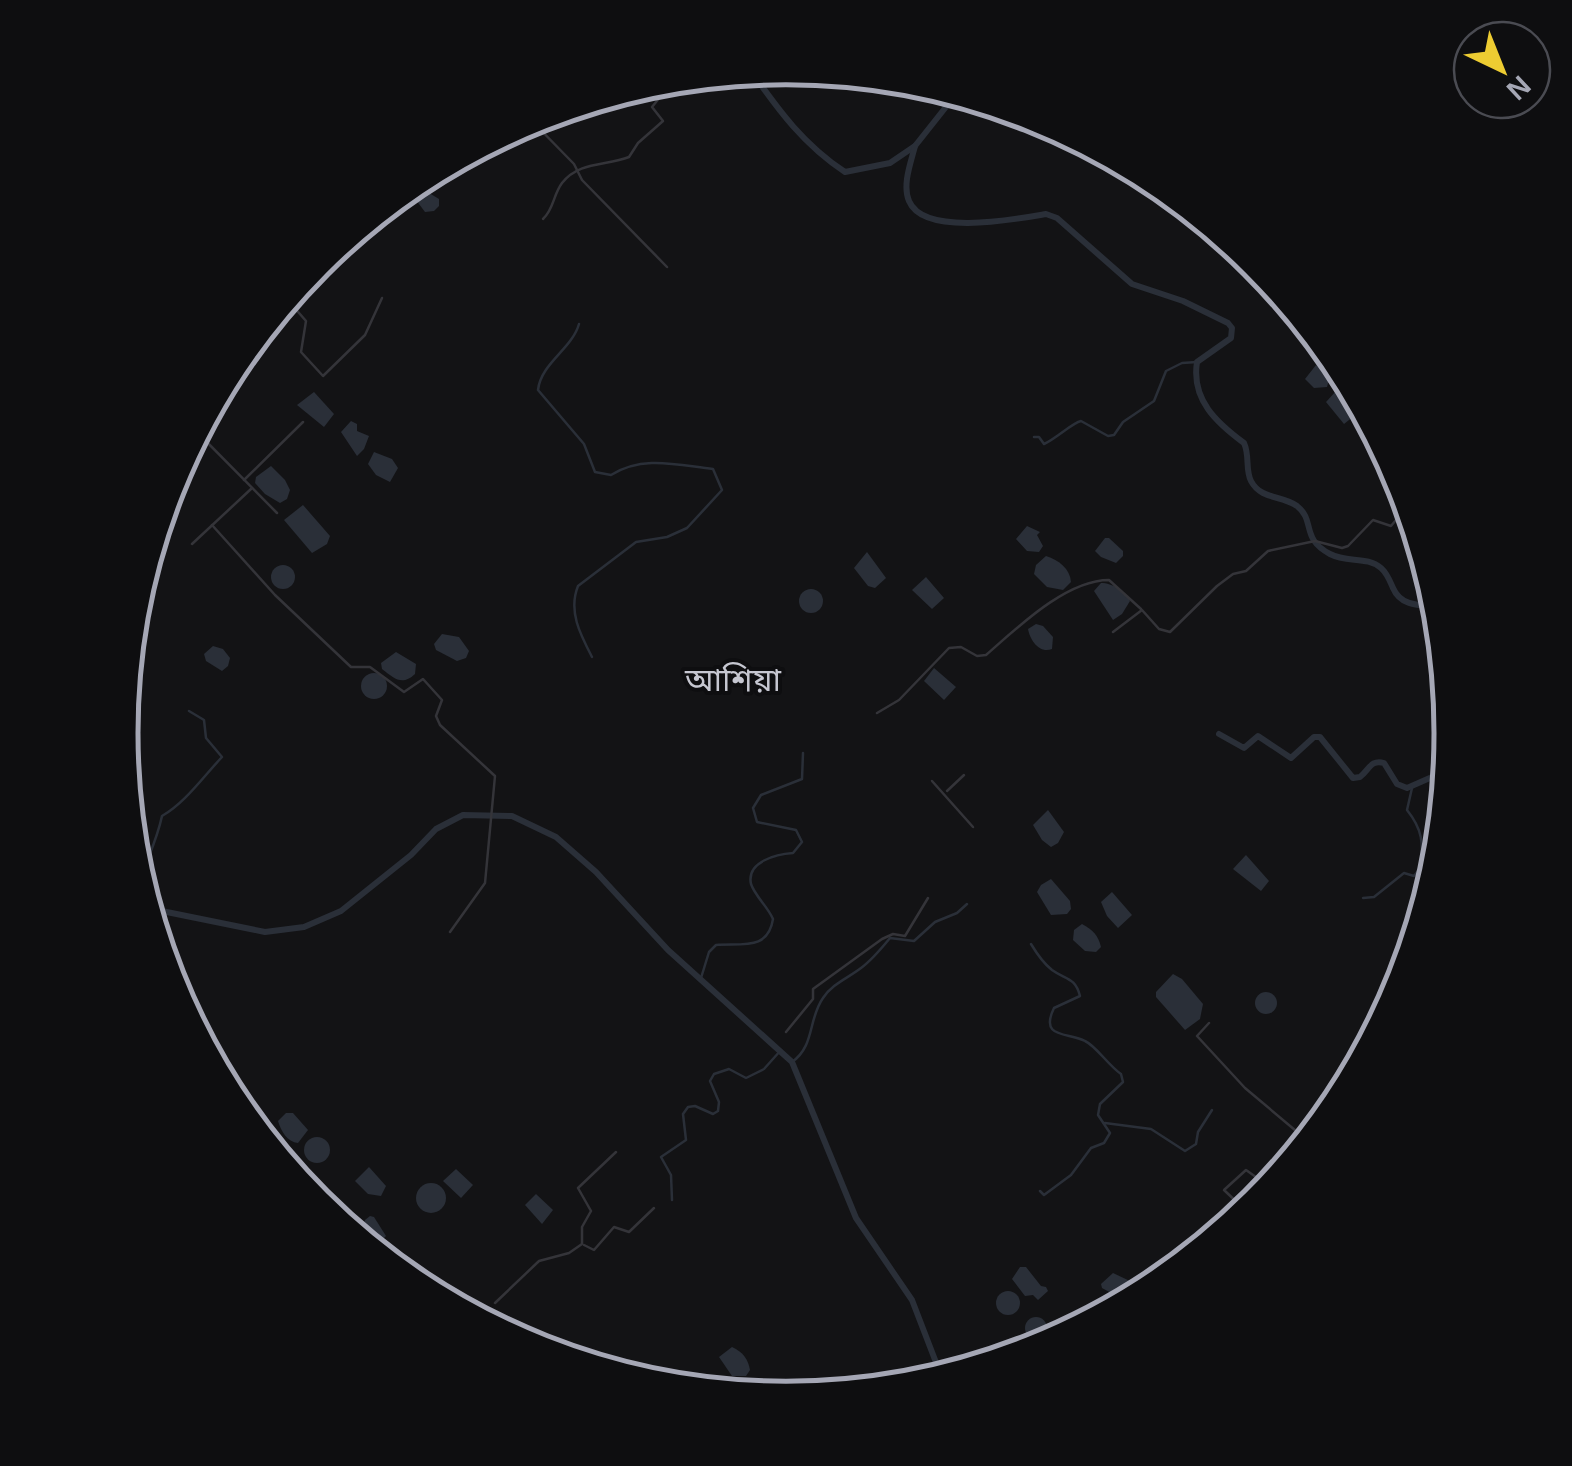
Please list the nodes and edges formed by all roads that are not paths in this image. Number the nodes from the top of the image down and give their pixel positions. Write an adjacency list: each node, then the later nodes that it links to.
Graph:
1 (661, 97): 3 (street)
2 (543, 132): 3 (street)
3 (578, 170): 4 (street); 5 (street)
4 (543, 219)
5 (667, 267)
6 (382, 298): 7 (street)
7 (296, 310)
8 (303, 422): 10 (street)
9 (207, 442): 10 (street)
10 (244, 480): 11 (street)
11 (252, 488): 12 (street); 14 (street)
12 (276, 513)
13 (1397, 518): 16 (street)
14 (212, 526): 15 (street); 24 (street)
15 (192, 544)
16 (1142, 610): 17 (street); 18 (street)
17 (1113, 632)
18 (877, 713)
19 (964, 776): 21 (street)
20 (932, 781): 21 (street)
21 (945, 793): 22 (street)
22 (974, 827)
23 (928, 898): 26 (street)
24 (450, 932)
25 (1208, 1023): 27 (street)
26 (786, 1032)
27 (1296, 1132)
28 (616, 1152): 32 (street)
29 (1257, 1177): 30 (street)
30 (1234, 1200)
31 (654, 1208): 32 (street)
32 (582, 1244): 33 (street)
33 (495, 1302)

